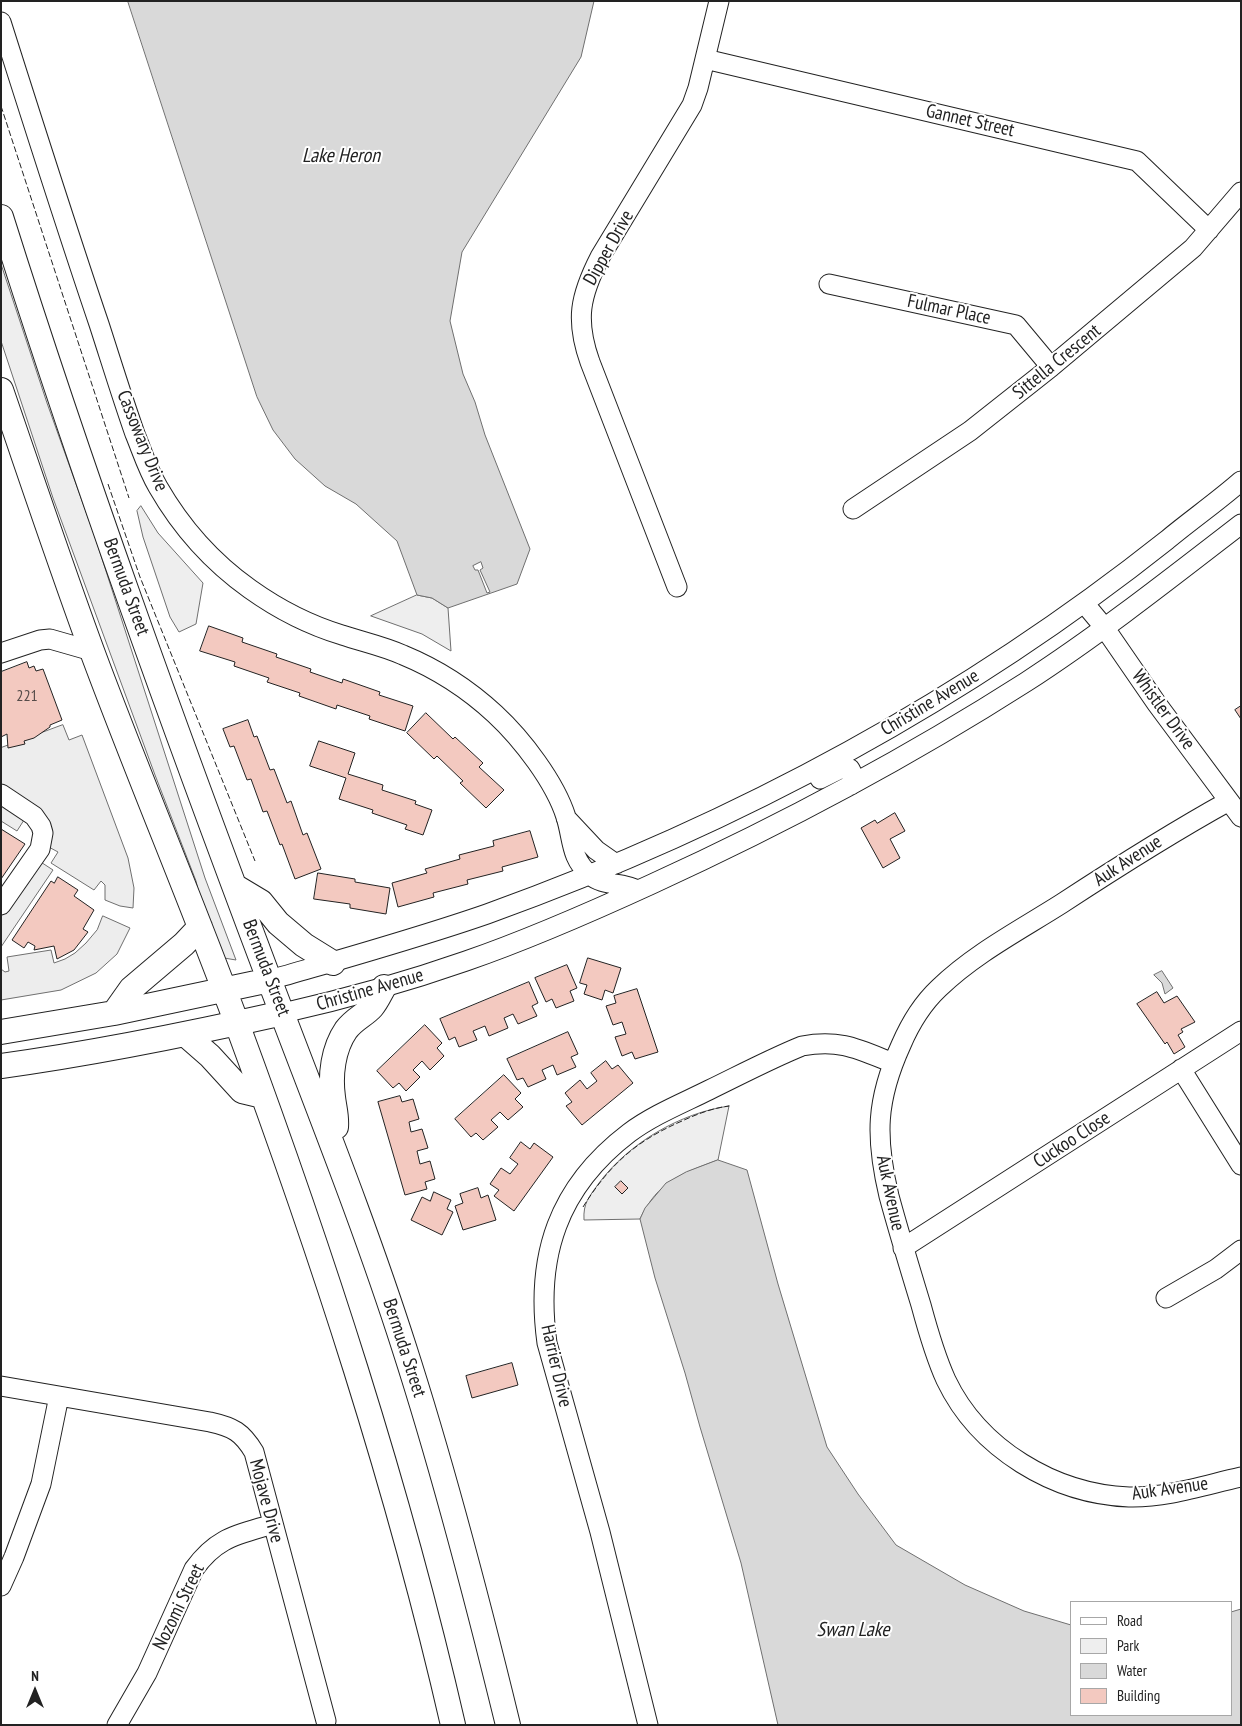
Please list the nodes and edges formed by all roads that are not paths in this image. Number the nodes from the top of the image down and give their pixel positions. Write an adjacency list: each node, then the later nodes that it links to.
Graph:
1 (719, 1): 3 (street, Dipper Drive)
2 (1, 22): 23 (street, Cassowary Drive)
3 (705, 59): 6 (street, Gannet Street); 13 (street, Dipper Drive)
4 (1241, 192): 6 (street, Sittella Crescent)
5 (1, 217): 26 (main road, Bermuda Street)
6 (1209, 230): 8 (street, Sittella Crescent)
7 (829, 284): 8 (street, Fulmar Place)
8 (1051, 367): 11 (street, Sittella Crescent)
9 (1, 390): 16 (main road)
10 (1241, 482): 14 (street, Christine Avenue)
11 (853, 509)
12 (1241, 524): 15 (street, Christine Avenue)
13 (677, 587)
14 (1084, 603): 15 (street, Whistler Drive); 19 (street, Christine Avenue)
15 (1104, 627): 18 (street, Christine Avenue); 21 (street, Whistler Drive)
16 (92, 651): 17 (street); 29 (main road)
17 (1, 653)
18 (851, 785): 19 (street); 27 (street, Christine Avenue)
19 (772, 793): 24 (street, Christine Avenue)
20 (1, 794): 28 (street)
21 (1229, 801): 22 (street, Whistler Drive); 40 (street, Auk Avenue)
22 (1241, 817)
23 (566, 818): 24 (street, Cassowary Drive); 25 (street, Cassowary Drive)
24 (616, 864): 25 (street, Christine Avenue)
25 (590, 875): 27 (street); 30 (street, Christine Avenue)
26 (236, 887): 30 (main road); 31 (main road, Bermuda Street)
27 (638, 890): 32 (street, Christine Avenue)
28 (1, 905)
29 (200, 928): 33 (main road); 34 (main road)
30 (333, 963): 31 (street, Christine Avenue)
31 (270, 980): 33 (main road, Christine Avenue); 35 (main road, Bermuda Street)
32 (384, 987): 35 (street, Christine Avenue); 44 (main road)
33 (225, 991): 34 (main road, Christine Avenue); 36 (main road)
34 (114, 1013): 38 (main road, Christine Avenue)
35 (283, 1013): 36 (main road, Christine Avenue); 44 (main road, Bermuda Street)
36 (237, 1023): 39 (main road, Christine Avenue); 43 (main road)
37 (1241, 1031): 42 (street, Cuckoo Close)
38 (1, 1032)
39 (186, 1035): 41 (main road, Christine Avenue); 43 (main road)
40 (893, 1063): 46 (street, Auk Avenue); 58 (street, Harrier Drive)
41 (1, 1066)
42 (1182, 1069): 45 (street); 46 (street, Cuckoo Close)
43 (263, 1096): 56 (main road)
44 (334, 1146): 57 (main road, Bermuda Street)
45 (1241, 1165)
46 (903, 1248): 51 (street, Auk Avenue)
47 (1241, 1250): 48 (street)
48 (1166, 1298)
49 (1, 1386): 50 (street, Mojave Drive)
50 (59, 1396): 52 (street, Mojave Drive); 53 (street)
51 (1241, 1477)
52 (273, 1524): 54 (street, Mojave Drive); 55 (street, Nozomi Street)
53 (1, 1586)
54 (326, 1722)
55 (117, 1725)
56 (453, 1725)
57 (508, 1725)
58 (648, 1725)

